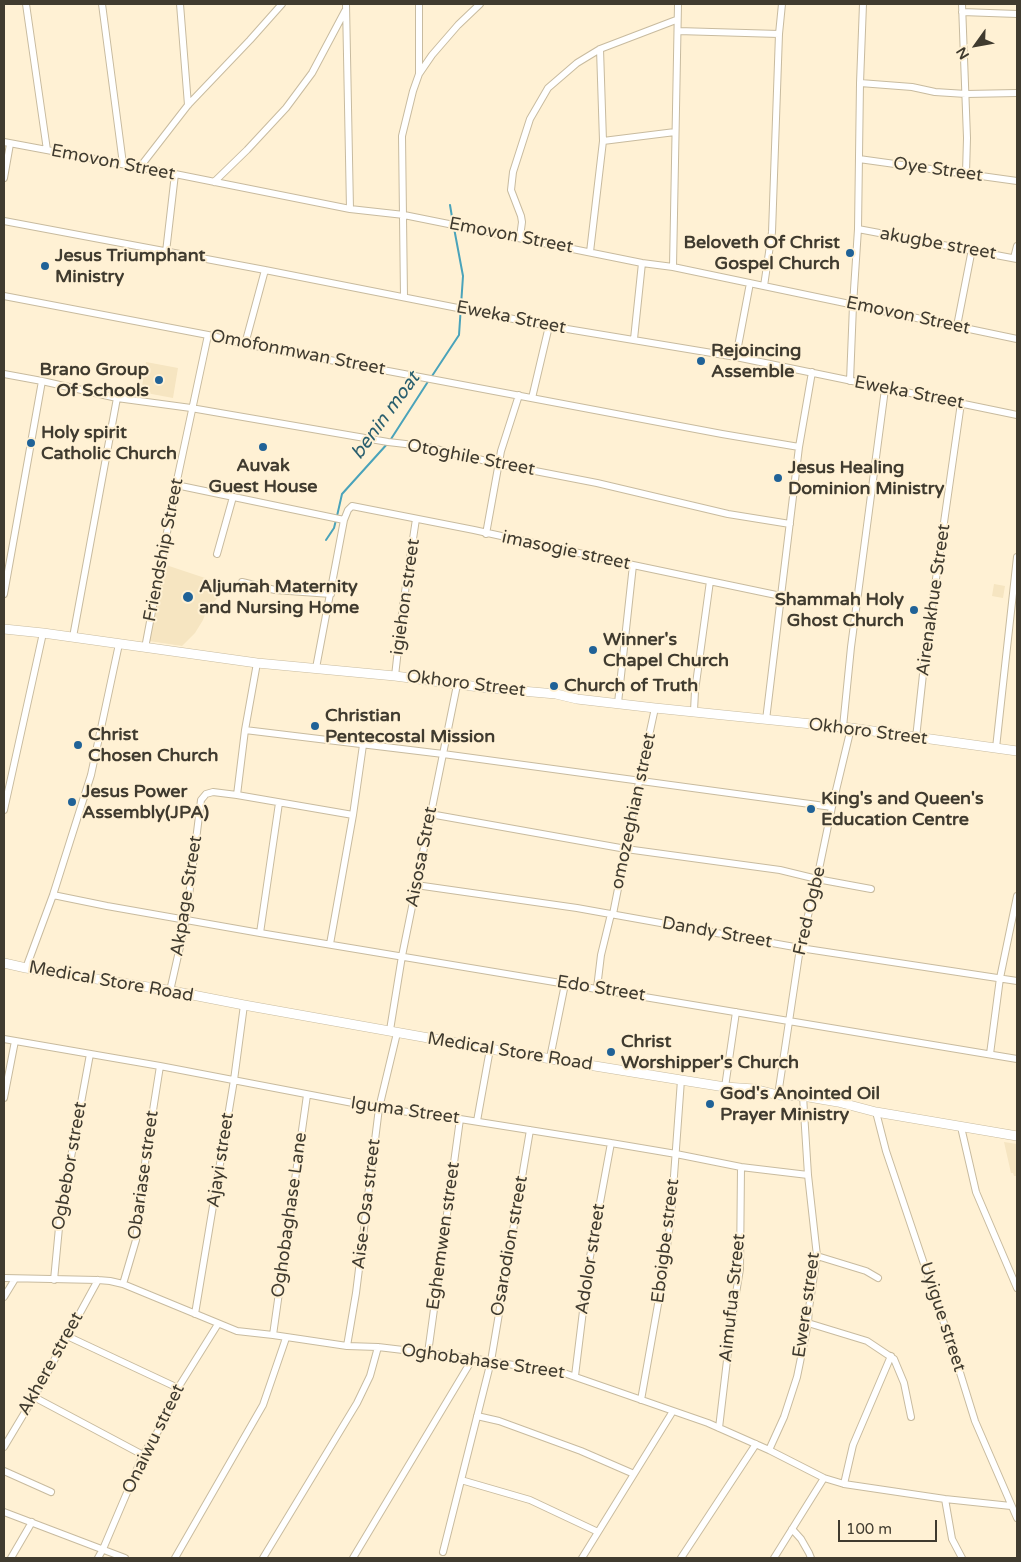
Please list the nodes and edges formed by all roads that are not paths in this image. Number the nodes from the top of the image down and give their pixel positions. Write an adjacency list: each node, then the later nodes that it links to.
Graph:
1 (26, 4): 26 (street)
2 (102, 4): 28 (street)
3 (180, 4): 22 (street)
4 (282, 4): 22 (street)
5 (418, 4): 18 (street)
6 (480, 4): 18 (street)
7 (678, 4): 14 (street)
8 (782, 4): 16 (street)
9 (864, 4): 19 (street)
10 (962, 4): 12 (street)
11 (345, 7): 34 (street); 35 (street)
12 (962, 12): 13 (street); 21 (street)
13 (1017, 14)
14 (676, 20): 15 (street); 17 (street)
15 (678, 31): 16 (street); 23 (street)
16 (779, 34): 49 (street)
17 (600, 49): 24 (street); 39 (street)
18 (419, 74): 36 (street)
19 (860, 83): 21 (street); 27 (street)
20 (1017, 93): 21 (street)
21 (966, 94): 30 (street)
22 (188, 105): 29 (street)
23 (675, 132): 24 (street); 46 (street)
24 (603, 141): 43 (street)
25 (7, 143): 26 (street, Emovon Street); 32 (street)
26 (47, 150): 28 (street, Emovon Street)
27 (859, 159): 30 (street, Oye Street); 38 (street)
28 (123, 164): 29 (street, Emovon Street)
29 (140, 167): 31 (street, Emovon Street)
30 (966, 173): 33 (street, Oye Street)
31 (176, 174): 34 (street, Emovon Street); 42 (street)
32 (4, 178)
33 (1017, 181)
34 (214, 182): 35 (street, Emovon Street)
35 (350, 208): 36 (street, Emovon Street)
36 (404, 215): 39 (street, Emovon Street); 51 (street)
37 (4, 221): 42 (street, Eweka Street)
38 (858, 229): 41 (street, akugbe street); 52 (street)
39 (520, 238): 43 (street, Emovon Street)
40 (1017, 246): 44 (street)
41 (972, 250): 44 (street, akugbe street); 54 (street)
42 (166, 252): 47 (street, Eweka Street)
43 (590, 252): 45 (street, Emovon Street)
44 (1016, 258)
45 (642, 263): 46 (street, Emovon Street); 57 (street)
46 (673, 268): 48 (street, Emovon Street)
47 (265, 270): 51 (street, Eweka Street); 58 (street)
48 (750, 283): 49 (street, Emovon Street); 59 (street)
49 (764, 286): 52 (street, Emovon Street)
50 (4, 296): 55 (street, Omofonmwan Street)
51 (404, 297): 53 (street, Eweka Street)
52 (853, 305): 54 (street, Emovon Street); 63 (street)
53 (549, 326): 57 (street, Eweka Street); 67 (street)
54 (957, 326): 56 (street, Emovon Street)
55 (208, 335): 58 (street, Omofonmwan Street); 69 (street, Friendship Street)
56 (1017, 338)
57 (634, 339): 59 (street, Eweka Street)
58 (245, 344): 65 (street, Omofonmwan Street)
59 (736, 358): 60 (street, Eweka Street)
60 (812, 372): 63 (street, Eweka Street); 71 (street)
61 (4, 374): 62 (street, Otoghile Street)
62 (42, 381): 66 (street, Otoghile Street); 84 (street)
63 (850, 381): 64 (street, Eweka Street)
64 (885, 389): 68 (street, Eweka Street); 100 (street, Fred Ogbe)
65 (519, 395): 67 (street, Omofonmwan Street); 72 (street)
66 (117, 398): 69 (street, Otoghile Street); 89 (street)
67 (532, 398): 71 (street, Omofonmwan Street)
68 (961, 403): 70 (street, Eweka Street); 102 (street, Airenakhue Street)
69 (192, 408): 72 (street, Otoghile Street); 73 (street, Friendship Street)
70 (1017, 415)
71 (799, 447): 77 (street)
72 (499, 464): 77 (street, Otoghile Street); 78 (street)
73 (176, 485): 74 (street); 91 (street, Friendship Street)
74 (233, 497): 76 (street); 79 (street)
75 (416, 519): 76 (street, imasogie street); 78 (street, imasogie street); 94 (street, igiehon street)
76 (344, 520): 85 (street)
77 (790, 524): 86 (street)
78 (486, 534): 81 (street, imasogie street)
79 (217, 554)
80 (1017, 557): 104 (street)
81 (633, 565): 82 (street, imasogie street); 96 (street)
82 (710, 581): 86 (street, imasogie street); 98 (street)
83 (242, 582): 85 (street)
84 (4, 594)
85 (331, 594): 93 (street)
86 (781, 596): 99 (street)
87 (4, 629): 88 (street, Okhoro Street)
88 (43, 633): 89 (street, Okhoro Street); 111 (street)
89 (73, 638): 90 (street, Okhoro Street)
90 (119, 644): 91 (street, Okhoro Street); 118 (street)
91 (145, 648): 92 (street, Okhoro Street)
92 (257, 662): 93 (street, Okhoro Street); 101 (street)
93 (316, 668): 94 (street, Okhoro Street)
94 (395, 676): 95 (street, Okhoro Street)
95 (457, 684): 96 (street, Okhoro Street); 106 (street, Aisosa Stret)
96 (618, 703): 97 (street, Okhoro Street)
97 (655, 708): 98 (street, Okhoro Street); 107 (street, omozeghian street)
98 (694, 711): 99 (street, Okhoro Street)
99 (766, 720): 100 (street, Okhoro Street)
100 (847, 728): 102 (street, Okhoro Street); 110 (street, Fred Ogbe)
101 (245, 730): 103 (street); 108 (street)
102 (916, 738): 104 (street, Okhoro Street)
103 (363, 745): 106 (street); 112 (street)
104 (996, 748): 105 (street, Okhoro Street)
105 (1017, 751)
106 (443, 754): 107 (street); 113 (street, Aisosa Stret)
107 (639, 782): 110 (street); 114 (street, omozeghian street)
108 (237, 795): 109 (street); 121 (street, Akpage Street)
109 (279, 803): 112 (street); 122 (street)
110 (832, 807): 115 (street, Fred Ogbe)
111 (4, 810)
112 (353, 814): 123 (street)
113 (430, 814): 114 (street); 116 (street, Aisosa Stret)
114 (626, 849): 115 (street); 120 (street, omozeghian street)
115 (817, 879): 117 (street); 124 (street, Fred Ogbe)
116 (416, 885): 120 (street, Dandy Street); 125 (street, Aisosa Stret)
117 (871, 889)
118 (53, 895): 121 (street, Edo Street); 127 (street)
119 (1017, 896): 128 (street)
120 (612, 914): 124 (street, Dandy Street); 131 (street, omozeghian street)
121 (186, 920): 122 (street, Edo Street); 132 (street, Akpage Street)
122 (260, 933): 123 (street, Edo Street)
123 (330, 944): 125 (street, Edo Street)
124 (800, 948): 128 (street, Dandy Street); 135 (street, Fred Ogbe)
125 (402, 956): 130 (street, Edo Street); 136 (street, Aisosa Stret)
126 (4, 963): 127 (street, Medical Store Road)
127 (26, 968): 132 (street, Medical Store Road)
128 (1000, 978): 129 (street, Dandy Street); 141 (street)
129 (1017, 981)
130 (565, 984): 131 (street, Edo Street); 142 (street)
131 (597, 988): 134 (street, Edo Street)
132 (170, 991): 133 (street, Medical Store Road)
133 (244, 1005): 136 (street, Medical Store Road); 145 (street, Ajayi street)
134 (736, 1012): 135 (street, Edo Street); 147 (street)
135 (790, 1020): 141 (street, Edo Street); 149 (street, Fred Ogbe)
136 (393, 1032): 139 (street, Medical Store Road); 152 (street, Aise-Osa street)
137 (4, 1039): 138 (street, Iguma Street)
138 (15, 1041): 140 (street, Iguma Street); 151 (street)
139 (490, 1049): 142 (street, Medical Store Road); 155 (street)
140 (90, 1054): 144 (street, Iguma Street); 167 (street, Ogbebor street)
141 (990, 1054): 143 (street, Edo Street)
142 (550, 1058): 146 (street, Medical Store Road)
143 (1017, 1059)
144 (160, 1066): 145 (street, Iguma Street); 169 (street, Obariase street)
145 (234, 1080): 148 (street, Iguma Street); 172 (street, Ajayi street)
146 (681, 1080): 147 (street, Medical Store Road); 160 (street, Eboigbe street)
147 (725, 1087): 149 (street, Medical Store Road)
148 (307, 1095): 152 (street, Iguma Street); 175 (street, Oghobaghase Lane)
149 (778, 1095): 150 (street, Medical Store Road)
150 (803, 1096): 153 (street, Medical Store Road); 162 (street, Ewere street)
151 (4, 1098)
152 (379, 1108): 154 (street, Iguma Street); 178 (street, Aise-Osa street)
153 (876, 1112): 156 (street, Medical Store Road); 203 (street, Uyigue street)
154 (460, 1119): 155 (street, Iguma Street); 180 (street, Eghemwen street)
155 (477, 1121): 157 (street, Iguma Street)
156 (961, 1127): 158 (street, Medical Store Road); 170 (street)
157 (530, 1130): 159 (street, Iguma Street); 183 (street, Osarodion street)
158 (1017, 1136)
159 (611, 1143): 160 (street, Iguma Street); 184 (street, Adolor street)
160 (676, 1154): 161 (street, Iguma Street); 187 (street, Eboigbe street)
161 (741, 1167): 162 (street, Iguma Street); 191 (street, Aimufua Street)
162 (808, 1175): 163 (street, Ewere street)
163 (817, 1256): 165 (street); 173 (street, Ewere street)
164 (4, 1278): 166 (street, Oghobahase Street)
165 (878, 1278)
166 (15, 1279): 167 (street, Oghobahase Street); 171 (street)
167 (54, 1280): 168 (street, Oghobahase Street)
168 (98, 1280): 169 (street, Oghobahase Street); 176 (street, Akhere street)
169 (123, 1284): 172 (street, Oghobahase Street)
170 (1017, 1288)
171 (4, 1297)
172 (195, 1314): 174 (street, Oghobahase Street)
173 (808, 1323): 181 (street); 194 (street, Ewere street)
174 (218, 1324): 175 (street, Oghobahase Street); 185 (street, Onaiwu street)
175 (273, 1335): 177 (street, Oghobahase Street)
176 (67, 1336): 185 (street); 186 (street, Akhere street)
177 (286, 1338): 178 (street, Oghobahase Street); 214 (street)
178 (348, 1346): 179 (street, Oghobahase Street)
179 (378, 1347): 180 (street, Oghobahase Street); 215 (street)
180 (428, 1353): 182 (street, Oghobahase Street)
181 (890, 1356): 190 (street); 200 (street)
182 (473, 1358): 183 (street, Oghobahase Street); 216 (street)
183 (491, 1361): 184 (street, Oghobahase Street); 189 (street, Osarodion street)
184 (575, 1376): 187 (street, Oghobahase Street)
185 (178, 1388): 195 (street, Onaiwu street)
186 (34, 1397): 193 (street, Akhere street); 195 (street)
187 (641, 1400): 188 (street, Oghobahase Street)
188 (673, 1411): 191 (street, Oghobahase Street); 197 (street)
189 (477, 1416): 197 (street); 199 (street, Osarodion street)
190 (911, 1417)
191 (719, 1428): 192 (street, Oghobahase Street)
192 (756, 1444): 194 (street, Oghobahase Street); 218 (street)
193 (4, 1447)
194 (769, 1450): 198 (street, Oghobahase Street)
195 (144, 1455): 209 (street, Onaiwu street)
196 (4, 1471): 201 (street)
197 (634, 1474): 208 (street)
198 (824, 1478): 200 (street, Oghobahase Street); 207 (street)
199 (461, 1480): 208 (street); 210 (street, Osarodion street)
200 (844, 1484): 202 (street, Oghobahase Street)
201 (51, 1492)
202 (945, 1500): 203 (street, Oghobahase Street); 221 (street)
203 (1012, 1506): 205 (street, Uyigue street)
204 (4, 1512): 206 (street)
205 (1017, 1518)
206 (32, 1522): 209 (street); 211 (street)
207 (792, 1529): 219 (street); 220 (street)
208 (598, 1532): 217 (street)
209 (103, 1550): 212 (street, Onaiwu street); 213 (street)
210 (443, 1552)
211 (11, 1558)
212 (98, 1558)
213 (125, 1558)
214 (175, 1558)
215 (264, 1558)
216 (353, 1558)
217 (582, 1558)
218 (681, 1558)
219 (774, 1558)
220 (811, 1558)
221 (962, 1558)

